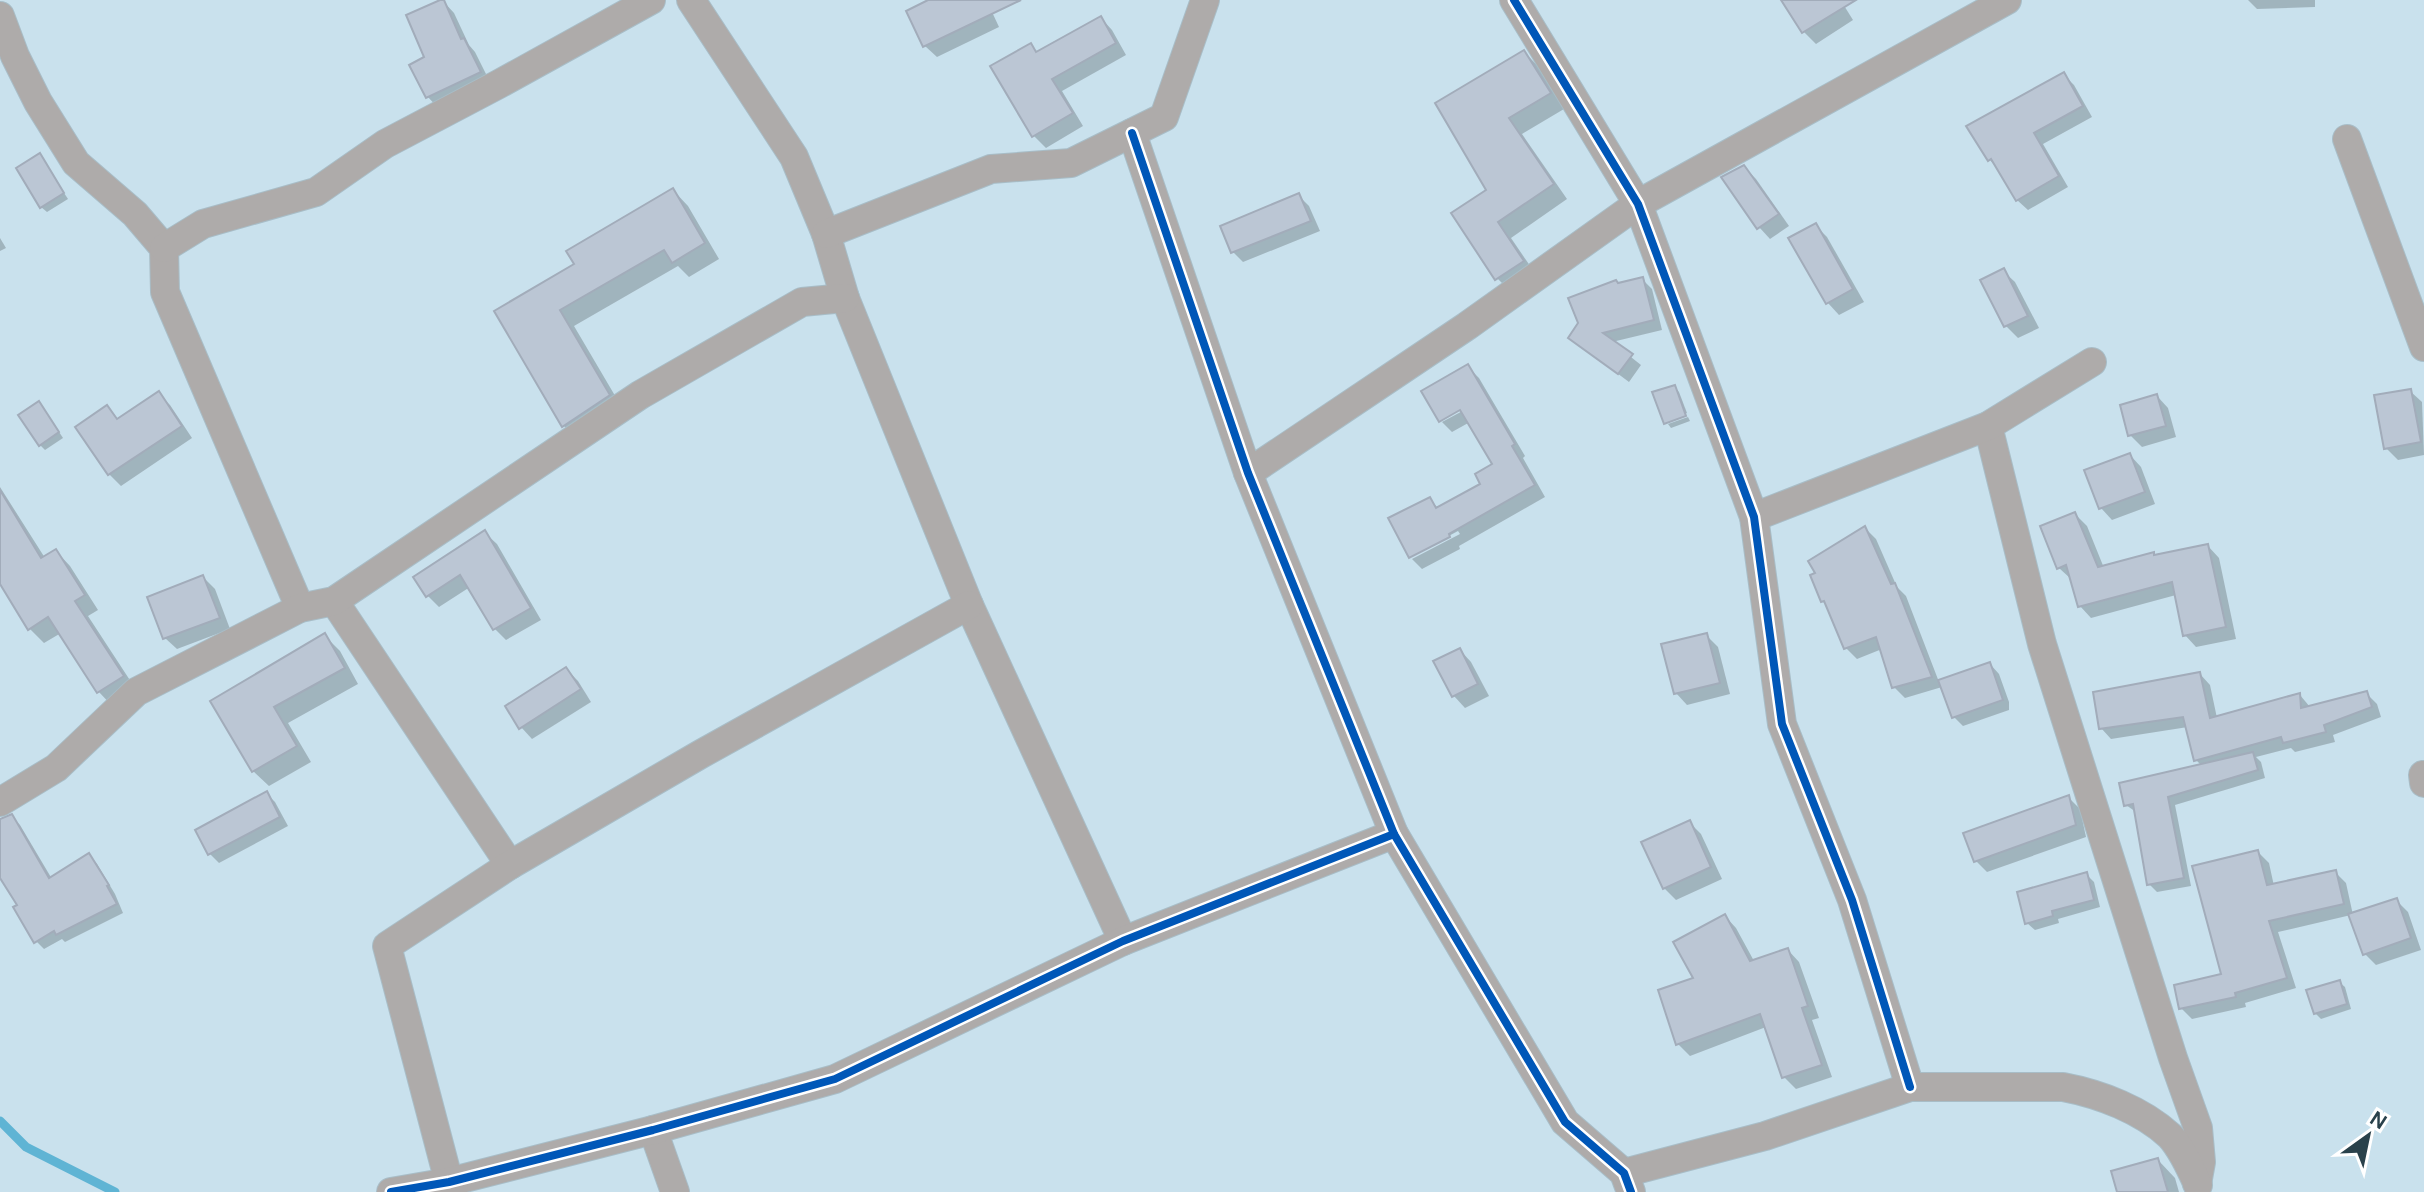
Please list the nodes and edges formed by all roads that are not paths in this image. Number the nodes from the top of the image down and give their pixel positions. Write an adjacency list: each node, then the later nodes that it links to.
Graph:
1 (651, 0): 11 (street)
2 (691, 0): 10 (street)
3 (1205, 0): 7 (street)
4 (1514, 0): 9 (street)
5 (2007, 0): 9 (street)
6 (0, 16): 11 (street)
7 (1132, 133): 10 (street); 16 (street)
8 (2347, 139): 13 (street)
9 (1638, 204): 16 (street); 17 (street)
10 (826, 234): 12 (street)
11 (164, 248): 20 (street)
12 (845, 298): 18 (street); 19 (street)
13 (2424, 347)
14 (2092, 362): 15 (street)
15 (1988, 426): 17 (street); 29 (street)
16 (1248, 473): 22 (street)
17 (1754, 517): 25 (street)
18 (334, 601): 20 (street); 23 (street)
19 (969, 605): 23 (street); 24 (street)
20 (300, 608): 21 (street)
21 (0, 802)
22 (1394, 834): 24 (street); 28 (street)
23 (510, 865): 27 (street)
24 (1123, 941): 26 (street)
25 (1910, 1087): 28 (street); 29 (street)
26 (653, 1130): 27 (street); 31 (street)
27 (449, 1182): 30 (street)
28 (1628, 1183)
29 (2199, 1188)
30 (391, 1192)
31 (675, 1192)

